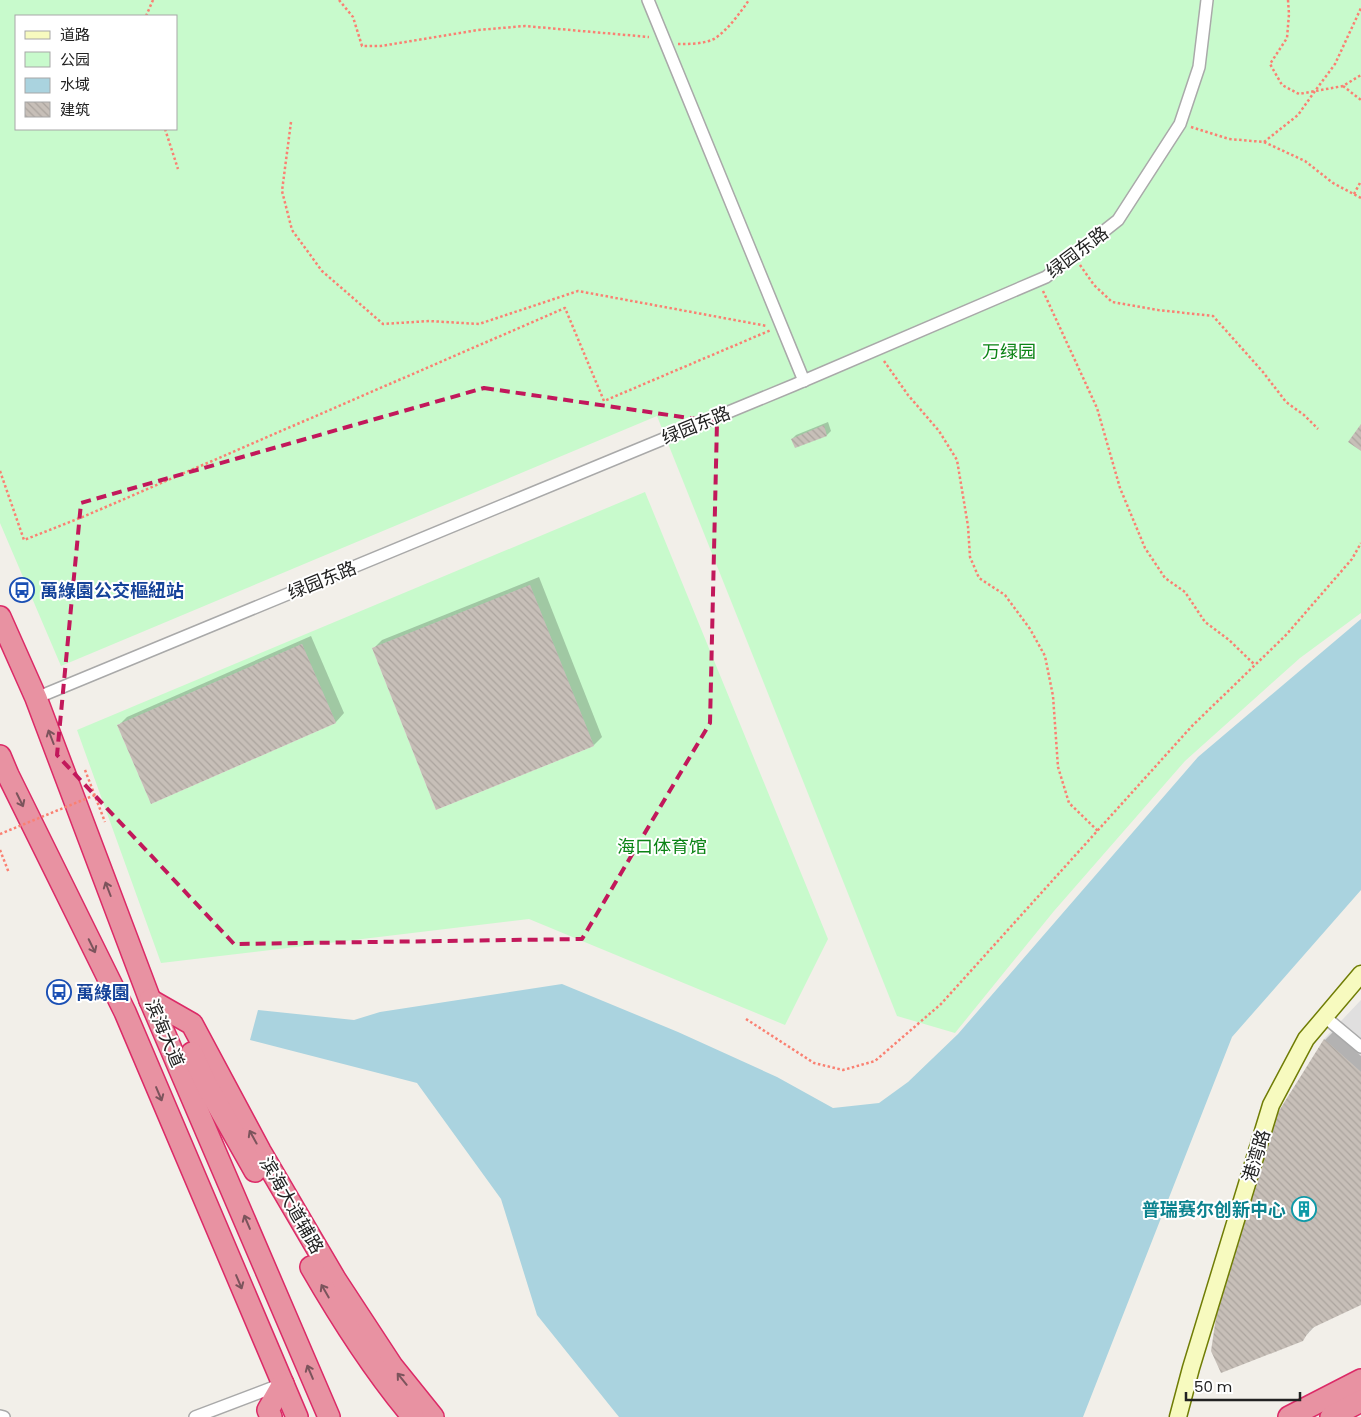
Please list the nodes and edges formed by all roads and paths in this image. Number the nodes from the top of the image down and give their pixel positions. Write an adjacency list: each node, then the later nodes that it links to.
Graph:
1 (153, 0): 8 (path)
2 (339, 0): 9 (path)
3 (648, 0): 9 (street)
4 (749, 0): 9 (path)
5 (1207, 0): 15 (street, 绿园东路)
6 (1288, 0): 12 (path)
7 (1361, 8): 12 (path)
8 (146, 15)
9 (664, 39): 25 (street)
10 (1361, 75): 11 (path)
11 (1343, 86): 12 (path); 13 (path)
12 (1315, 91): 17 (path)
13 (1361, 100)
14 (291, 122): 27 (path)
15 (1180, 124): 17 (path); 22 (street, 绿园东路)
16 (164, 130): 18 (path)
17 (1264, 142): 20 (path)
18 (178, 169)
19 (1361, 181): 20 (path)
20 (1354, 194): 21 (path)
21 (1361, 198)
22 (1074, 255): 23 (street, 绿园东路); 26 (path)
23 (1038, 281): 24 (street, 绿园东路); 30 (path)
24 (876, 350): 25 (street, 绿园东路); 37 (path)
25 (804, 381): 31 (street, 绿园东路)
26 (1318, 429)
27 (0, 471)
28 (1361, 543): 30 (path)
29 (0, 616): 31 (highway, 滨海大道)
30 (1255, 665): 37 (path)
31 (36, 698): 42 (highway, 滨海大道, one-way to 31)
32 (0, 756): 34 (highway, 滨海大道)
33 (85, 770): 35 (path)
34 (4, 773): 48 (highway, 滨海大道, one-way to 48)
35 (95, 795): 36 (path); 38 (path, bridge)
36 (105, 822)
37 (1098, 831): 44 (path)
38 (0, 834)
39 (0, 850): 40 (path)
40 (9, 873)
41 (1361, 974): 43 (street, 港湾路)
42 (150, 1000): 46 (highway, one-way to 42); 55 (highway, 滨海大道, one-way to 42); 58 (highway, 滨海大道辅路, one-way to 42)
43 (1325, 1017): 45 (street); 59 (street, 港湾路)
44 (746, 1019)
45 (1361, 1047)
46 (344, 1324): 56 (highway); 57 (highway)
47 (1361, 1380): 60 (highway)
48 (283, 1384): 52 (street); 53 (highway); 54 (highway, 滨海大道)
49 (1361, 1401): 61 (highway)
50 (0, 1416): 51 (street)
51 (4, 1417)
52 (195, 1417)
53 (271, 1417)
54 (297, 1417)
55 (329, 1417)
56 (394, 1417)
57 (412, 1417)
58 (433, 1417)
59 (1178, 1417)
60 (1289, 1417)
61 (1331, 1417)

